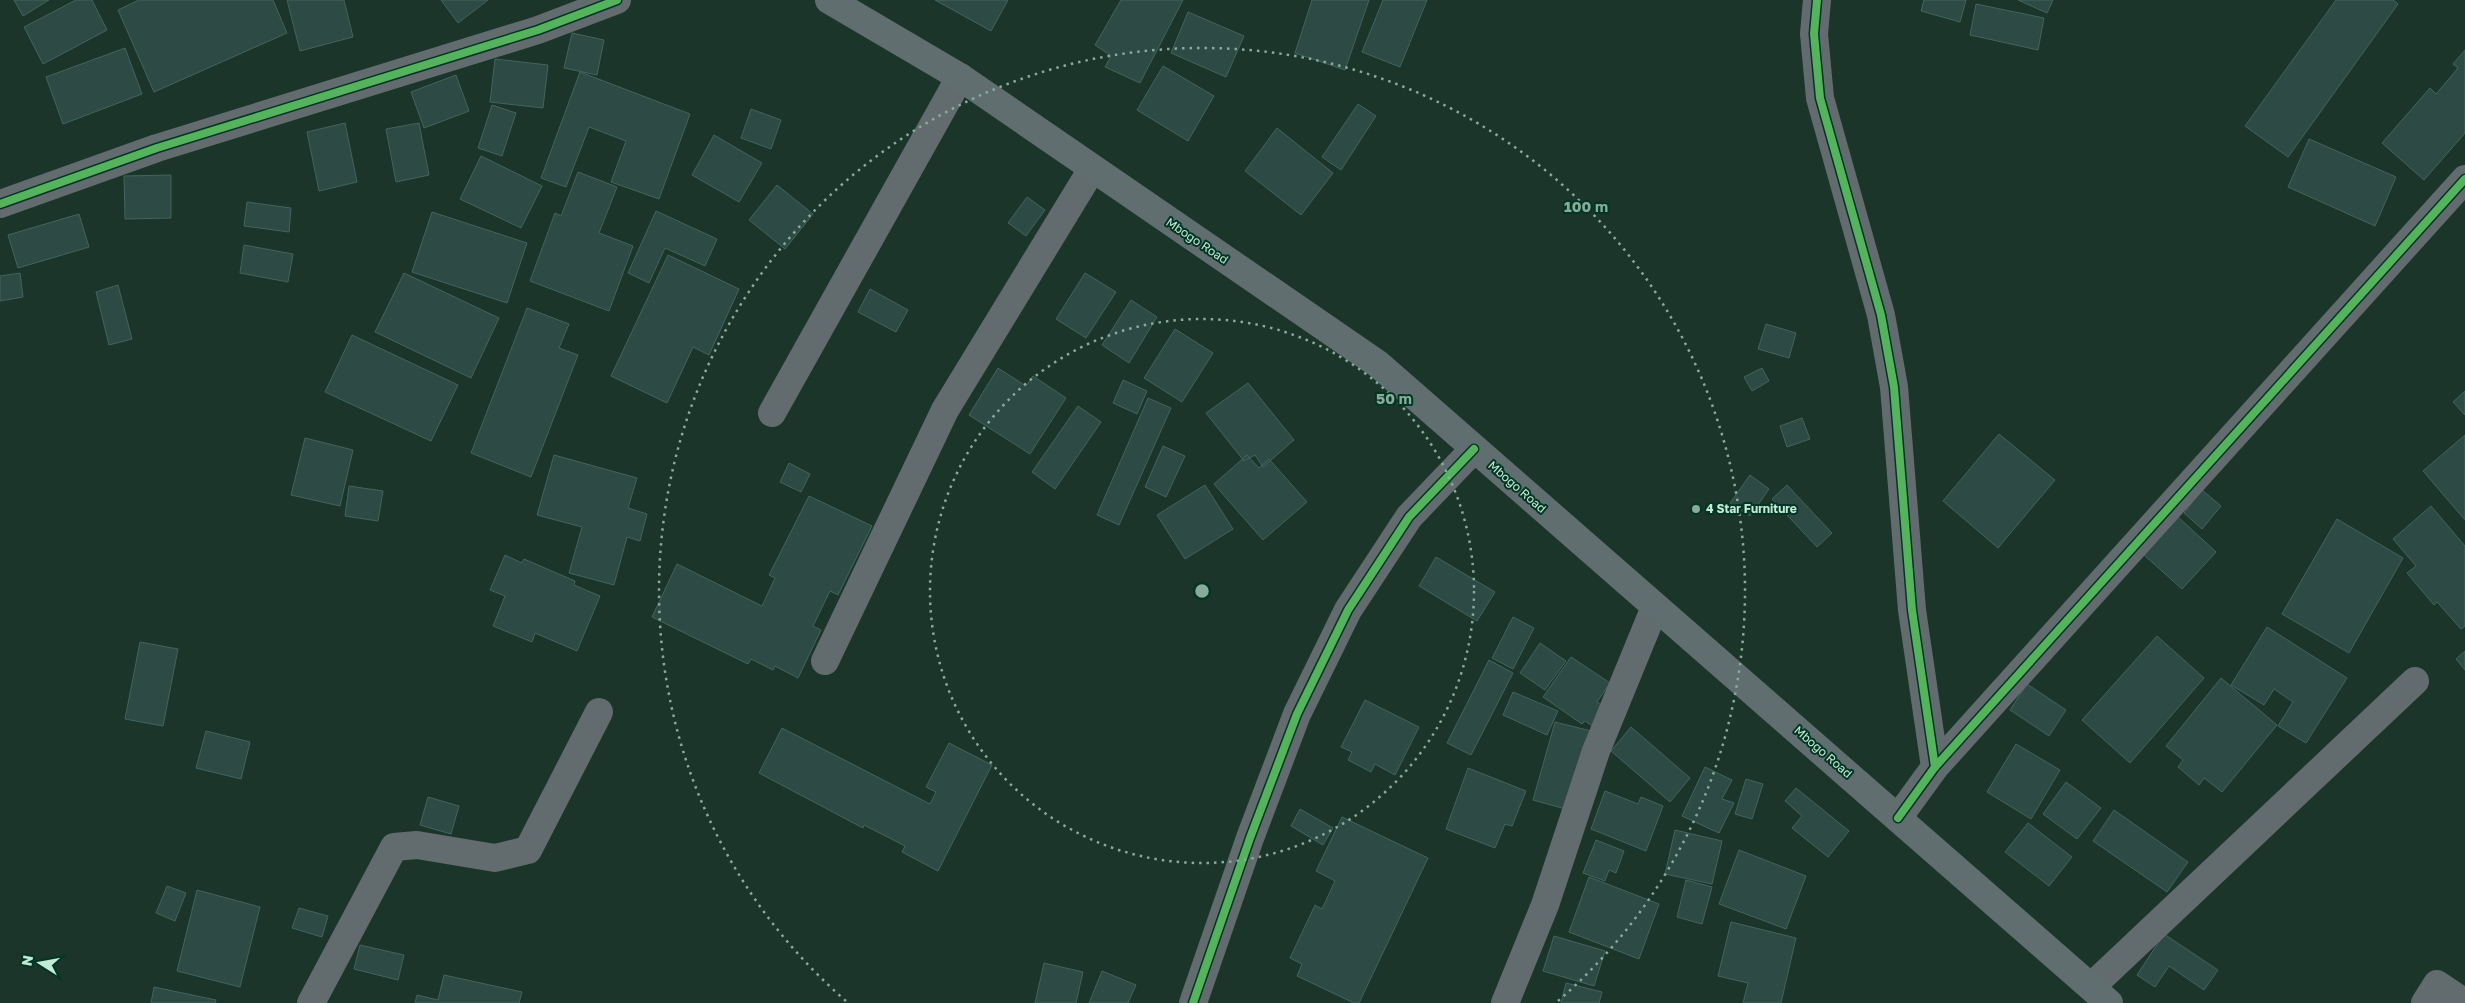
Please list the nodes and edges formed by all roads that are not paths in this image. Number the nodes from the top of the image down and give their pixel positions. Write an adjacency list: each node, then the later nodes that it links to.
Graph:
1 (617, 0): 7 (street)
2 (829, 0): 4 (main road, Mbogo Road)
3 (1817, 0): 14 (street)
4 (960, 77): 5 (main road, Mbogo Road); 8 (street)
5 (1092, 169): 9 (main road, Mbogo Road); 11 (street)
6 (2465, 179): 14 (street)
7 (0, 204)
8 (772, 413)
9 (1474, 449): 10 (main road, Mbogo Road); 18 (street)
10 (1654, 607): 15 (main road, Mbogo Road); 19 (street)
11 (825, 661)
12 (2415, 681): 16 (street)
13 (599, 712): 17 (street)
14 (1935, 767): 15 (street)
15 (1898, 818): 16 (main road, Mbogo Road)
16 (2100, 995)
17 (311, 1003)
18 (1193, 1003)
19 (1505, 1003)
20 (2425, 1003): 21 (street)
21 (2465, 1003)

